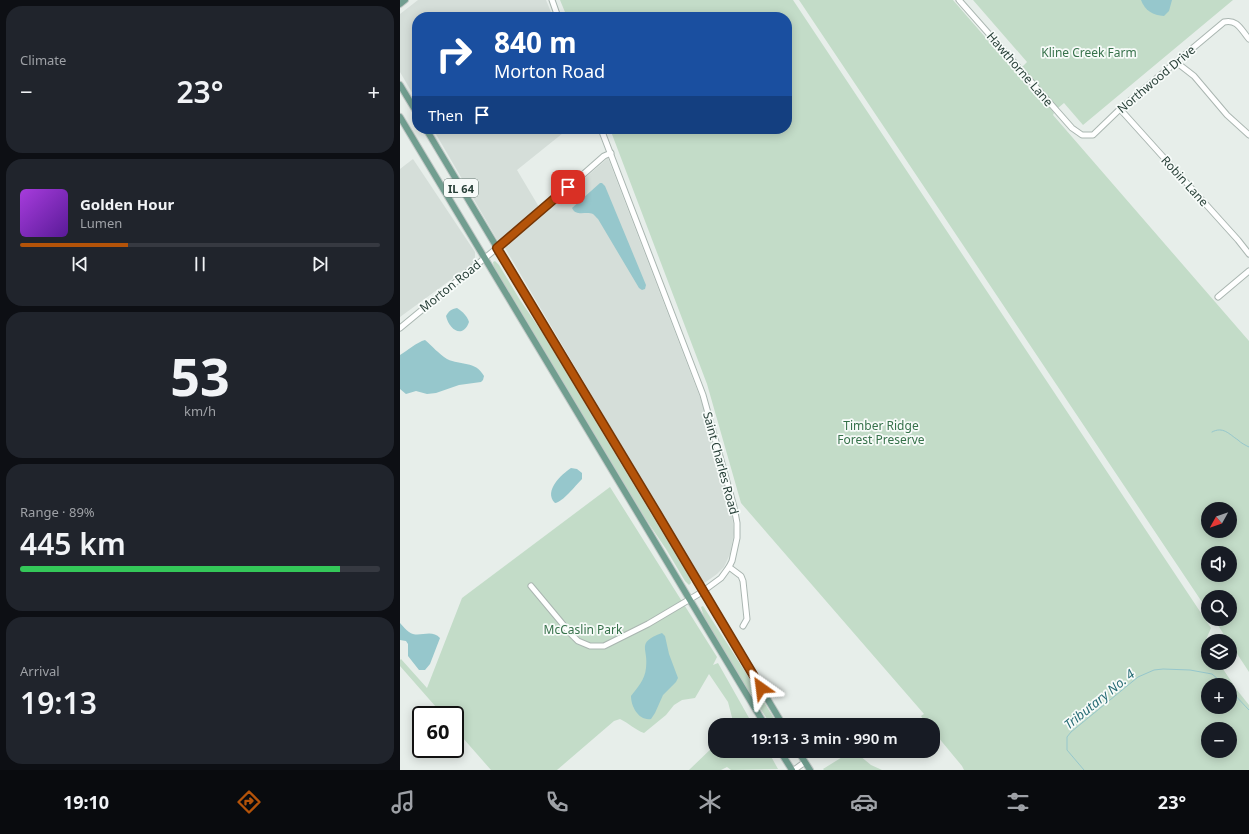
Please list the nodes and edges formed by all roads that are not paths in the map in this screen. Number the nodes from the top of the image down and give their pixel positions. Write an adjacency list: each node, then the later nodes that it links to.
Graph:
1 (406, 0): 4 (main road)
2 (552, 0): 5 (street)
3 (959, 0): 15 (street, Hawthorne Lane)
4 (400, 4)
5 (556, 12)
6 (1249, 39): 7 (street, Northwood Drive)
7 (1176, 62): 10 (street, Northwood Drive); 14 (street)
8 (400, 85): 9 (main road)
9 (412, 105)
10 (1120, 109): 15 (street, Northwood Drive); 18 (street, Robin Lane)
11 (400, 117): 19 (main road, IL 64)
12 (429, 134): 17 (main road, IL 64)
13 (603, 134): 16 (street, Saint Charles Road)
14 (1249, 135)
15 (1082, 136)
16 (611, 154): 17 (street, Morton Road); 23 (street, Saint Charles Road)
17 (497, 248): 19 (street, Morton Road); 25 (main road, IL 64)
18 (1249, 254)
19 (484, 258): 22 (street, Morton Road); 26 (main road, IL 64)
20 (1249, 271): 21 (street)
21 (1218, 297)
22 (400, 328)
23 (729, 567): 25 (street, Saint Charles Road); 27 (street)
24 (531, 586): 26 (street, Saint Charles Road)
25 (702, 592): 26 (street, Saint Charles Road); 29 (main road, IL 64)
26 (689, 600): 28 (main road, IL 64)
27 (743, 626)
28 (760, 718)
29 (779, 718)
30 (785, 758): 33 (main road)
31 (802, 758): 32 (main road)
32 (805, 762): 33 (street); 34 (main road)
33 (793, 770)
34 (810, 770)

